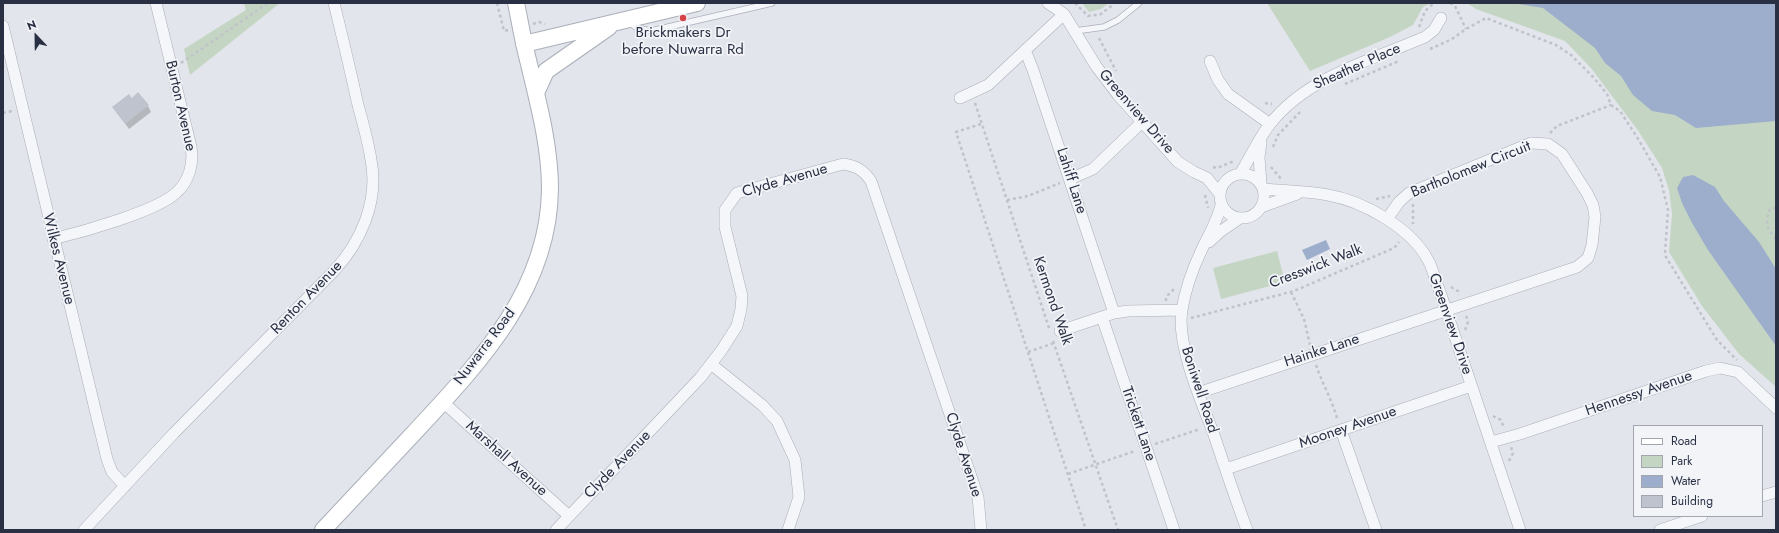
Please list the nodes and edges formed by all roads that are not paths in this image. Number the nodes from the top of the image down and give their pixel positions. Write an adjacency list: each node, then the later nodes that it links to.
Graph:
1 (156, 3): 32 (street, Burton Avenue)
2 (334, 3): 47 (street, Renton Avenue)
3 (516, 3): 13 (main road, Nuwarra Road)
4 (697, 3): 10 (main road)
5 (772, 3): 10 (lane)
6 (1048, 3): 8 (street, Greenview Drive)
7 (1139, 3): 12 (lane)
8 (1063, 8): 12 (street, Greenview Drive); 14 (street)
9 (1441, 18): 19 (street, Sheather Place)
10 (621, 21): 13 (main road); 16 (main road)
11 (3, 26): 32 (street, Wilkes Avenue)
12 (1075, 31): 18 (street, Greenview Drive)
13 (524, 44): 16 (main road, Nuwarra Road)
14 (1024, 50): 17 (street); 24 (street, Lahiff Lane)
15 (1210, 62): 19 (street)
16 (536, 93): 42 (main road, Nuwarra Road)
17 (960, 98)
18 (1142, 122): 22 (street, Greenview Drive); 24 (street)
19 (1270, 124): 20 (street, Sheather Place)
20 (1256, 154): 21 (street, Sheather Place); 25 (street)
21 (1240, 174): 23 (street); 25 (street)
22 (1205, 177): 23 (street, Greenview Drive); 26 (street, Greenview Drive)
23 (1228, 178): 26 (street)
24 (1070, 179): 35 (street, Lahiff Lane)
25 (1262, 187): 27 (street, Greenview Drive); 29 (street)
26 (1219, 193): 28 (street)
27 (1300, 193): 29 (street, Greenview Drive); 31 (street, Greenview Drive)
28 (1221, 205): 30 (street); 33 (street, Boniwell Road)
29 (1261, 207): 30 (street)
30 (1240, 218): 33 (street, Boniwell Road)
31 (1387, 219): 34 (street, Greenview Drive); 34 (street, Bartholomew Circuit)
32 (53, 239): 47 (street, Wilkes Avenue)
33 (1202, 249): 36 (street, Boniwell Road)
34 (1446, 310): 40 (street, Greenview Drive); 41 (street, Hainke Lane)
35 (1114, 313): 36 (street); 37 (street)
36 (1181, 315): 41 (street, Boniwell Road)
37 (1102, 317): 38 (street); 57 (street, Trickett Lane)
38 (1060, 331)
39 (712, 364): 50 (street, Clyde Avenue); 55 (street); 56 (street, Clyde Avenue)
40 (1470, 386): 44 (street, Mooney Avenue); 45 (street, Greenview Drive)
41 (1198, 393): 46 (street, Boniwell Road)
42 (443, 402): 50 (street, Marshall Avenue); 53 (main road, Nuwarra Road)
43 (1776, 408): 45 (street, Hennessy Avenue)
44 (1341, 430): 46 (street, Mooney Avenue); 59 (street)
45 (1491, 442): 60 (street, Greenview Drive)
46 (1226, 469): 58 (street, Boniwell Road)
47 (125, 486): 52 (street, Renton Avenue)
48 (1776, 492): 49 (street)
49 (1763, 496)
50 (569, 516): 54 (street, Clyde Avenue)
51 (1699, 517): 61 (street)
52 (84, 530)
53 (323, 530)
54 (556, 530)
55 (788, 530)
56 (981, 530)
57 (1174, 530)
58 (1246, 530)
59 (1376, 530)
60 (1520, 530)
61 (1660, 530)

